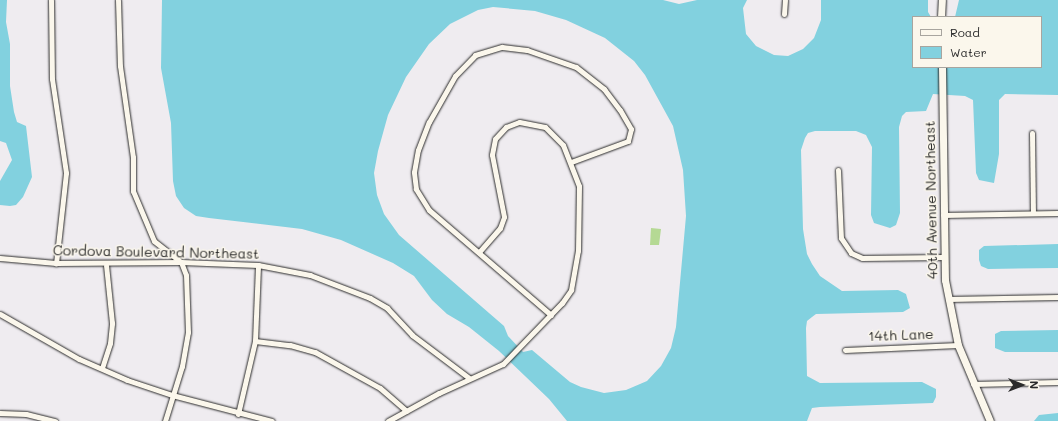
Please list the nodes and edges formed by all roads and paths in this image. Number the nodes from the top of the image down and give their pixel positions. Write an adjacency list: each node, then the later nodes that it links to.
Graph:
1 (51, 0): 18 (street)
2 (118, 0): 17 (street)
3 (785, 0): 5 (street)
4 (942, 0): 6 (street)
5 (784, 14)
6 (941, 15)
7 (942, 68): 13 (street, 40th Avenue Northeast)
8 (1032, 133): 11 (street)
9 (571, 162): 14 (street); 14 (street); 24 (street)
10 (838, 170): 15 (street)
11 (1034, 213): 12 (street); 13 (street)
12 (1058, 213)
13 (943, 215): 15 (street, 40th Avenue Northeast)
14 (479, 252): 24 (street)
15 (943, 257): 22 (street, 40th Avenue Northeast)
16 (0, 258): 18 (street, Cordova Boulevard Northeast)
17 (181, 262): 19 (street, Cordova Boulevard Northeast); 20 (street, Cordova Boulevard Northeast); 32 (street)
18 (56, 263): 19 (street, Cordova Boulevard Northeast)
19 (106, 265): 28 (street)
20 (258, 265): 25 (street); 29 (street, Cordova Boulevard Northeast)
21 (1058, 297): 22 (street)
22 (948, 299): 26 (street, 40th Avenue Northeast)
23 (0, 314): 28 (street)
24 (551, 315): 29 (street)
25 (254, 341): 33 (street); 35 (street)
26 (958, 345): 27 (street, 14th Lane); 31 (street, 40th Avenue Northeast)
27 (845, 350)
28 (102, 368): 32 (street)
29 (469, 378): 33 (street)
30 (1058, 382): 31 (street)
31 (972, 384): 40 (street, 40th Avenue Northeast)
32 (172, 396): 35 (street); 37 (street)
33 (406, 411): 39 (street)
34 (0, 412): 36 (street)
35 (238, 414): 38 (street)
36 (55, 421)
37 (165, 421)
38 (272, 421)
39 (388, 421)
40 (990, 421)

